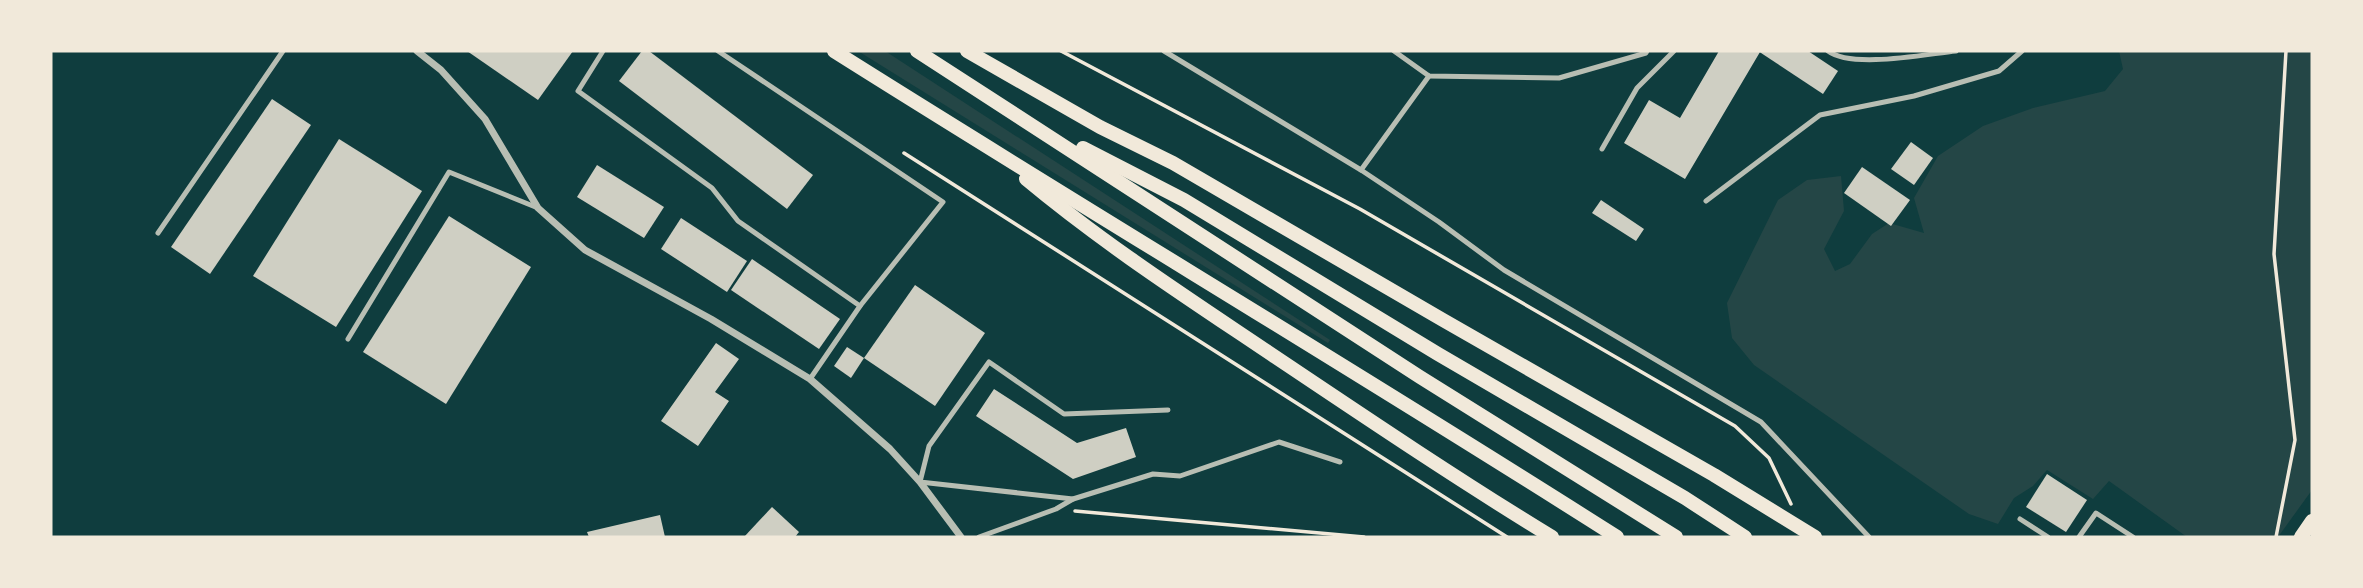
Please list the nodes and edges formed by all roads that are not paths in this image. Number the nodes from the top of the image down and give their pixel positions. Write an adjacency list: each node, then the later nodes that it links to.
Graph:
1 (283, 51): 22 (lane)
2 (418, 51): 21 (street)
3 (603, 51): 23 (lane)
4 (718, 51): 23 (lane)
5 (834, 51): 17 (main road)
6 (918, 51): 16 (main road)
7 (967, 51): 38 (main road)
8 (1164, 51): 19 (lane)
9 (1394, 51): 15 (lane)
10 (1647, 51): 15 (lane)
11 (1674, 51): 18 (lane)
12 (1828, 51): 13 (lane)
13 (1956, 51)
14 (2022, 51): 20 (lane)
15 (1429, 76): 19 (lane)
16 (1012, 111): 36 (main road); 37 (main road)
17 (990, 149): 34 (main road); 35 (main road)
18 (1602, 149)
19 (1361, 170): 39 (lane)
20 (1706, 201)
21 (538, 208): 24 (lane); 25 (street)
22 (158, 233)
23 (860, 306): 25 (lane)
24 (348, 339)
25 (810, 379): 28 (street)
26 (1168, 410): 28 (lane)
27 (1339, 462): 29 (lane)
28 (920, 482): 29 (lane); 32 (street)
29 (1073, 499): 33 (lane)
30 (2020, 519): 40 (lane)
31 (2312, 521): 43 (main road)
32 (961, 537)
33 (979, 537)
34 (1552, 537)
35 (1617, 537)
36 (1676, 537)
37 (1745, 537)
38 (1815, 537)
39 (1869, 537)
40 (2048, 537)
41 (2079, 537): 42 (lane)
42 (2133, 537)
43 (2301, 537)

